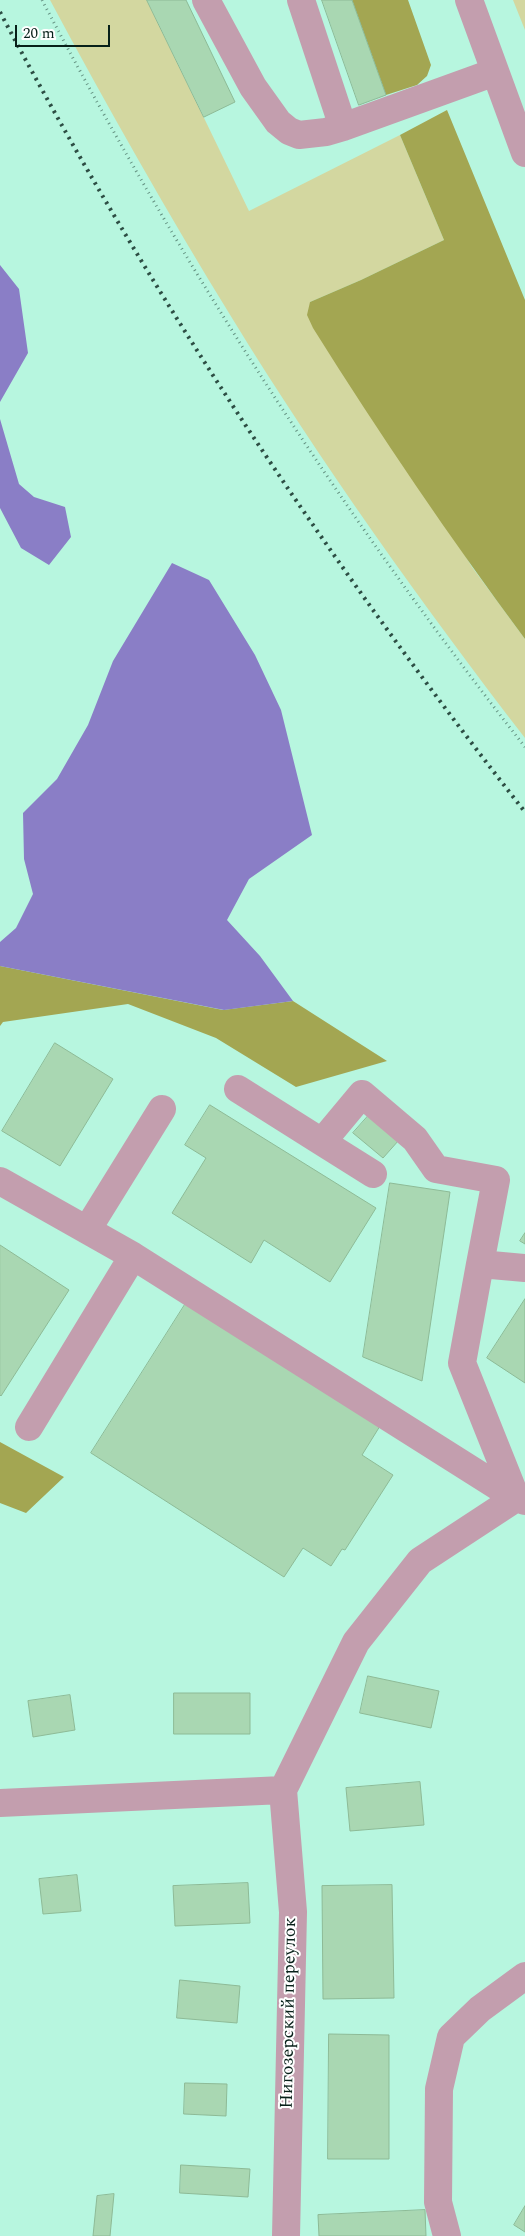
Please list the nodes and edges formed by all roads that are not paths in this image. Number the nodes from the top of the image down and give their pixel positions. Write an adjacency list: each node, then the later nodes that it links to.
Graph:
1 (206, 0): 5 (street)
2 (301, 0): 5 (street)
3 (469, 0): 4 (street)
4 (495, 72): 5 (street); 6 (street)
5 (344, 128)
6 (525, 153)
7 (238, 1089): 9 (street)
8 (162, 1108): 12 (street)
9 (322, 1142): 10 (street); 14 (street)
10 (373, 1174)
11 (0, 1181): 12 (street)
12 (86, 1230): 13 (street)
13 (133, 1256): 16 (street); 17 (street)
14 (480, 1264): 15 (street); 17 (street)
15 (525, 1268)
16 (29, 1427)
17 (520, 1500): 18 (street)
18 (283, 1790): 19 (street); 21 (street, Нигозерский переулок)
19 (0, 1803)
20 (525, 1976): 22 (street)
21 (286, 2236)
22 (447, 2236)

